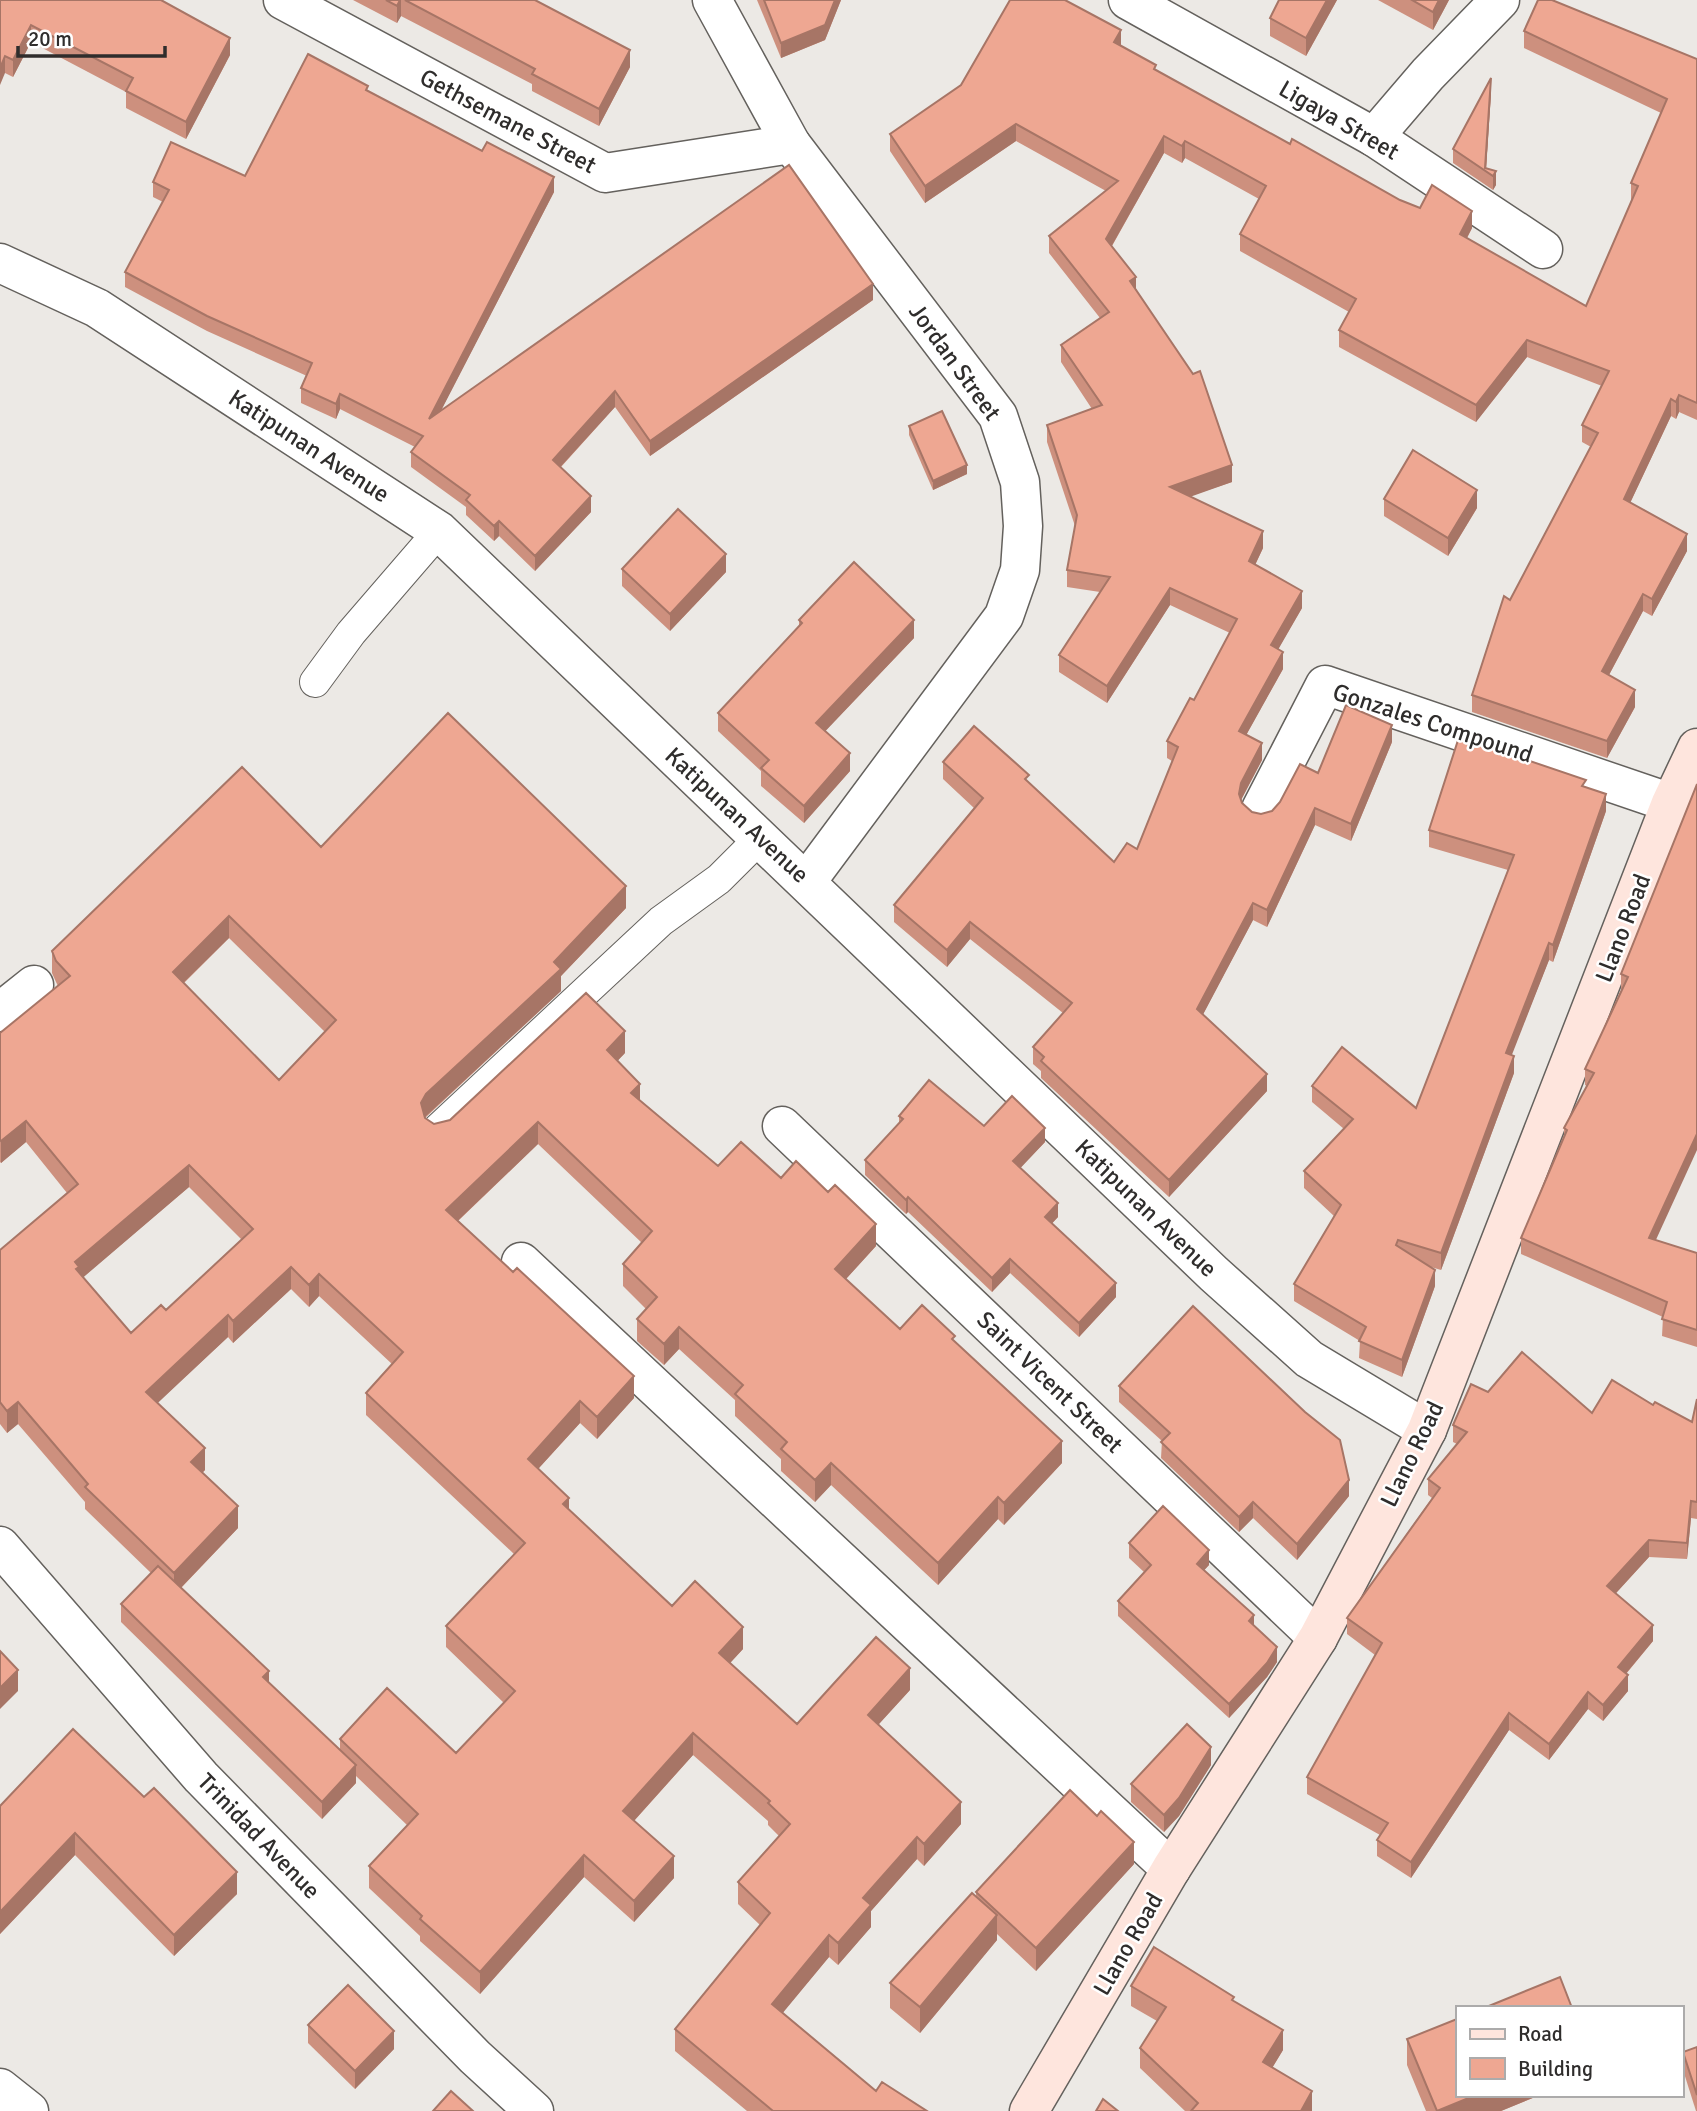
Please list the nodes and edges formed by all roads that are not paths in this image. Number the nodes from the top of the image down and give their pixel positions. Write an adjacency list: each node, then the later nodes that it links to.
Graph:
1 (283, 0): 6 (street, Gethsemane Street)
2 (712, 0): 6 (street, Jordan Street)
3 (1128, 0): 5 (street, Ligaya Street)
4 (1500, 0): 5 (street)
5 (1374, 137): 7 (street, Ligaya Street)
6 (791, 144): 15 (street, Jordan Street)
7 (1543, 249)
8 (0, 264): 9 (street, Katipunan Avenue)
9 (439, 531): 10 (lane); 14 (street, Katipunan Avenue)
10 (315, 682)
11 (1697, 748): 12 (main road, Llano Road)
12 (1671, 803): 13 (street, Gonzales Compound); 21 (main road, Llano Road)
13 (1261, 809)
14 (760, 839): 15 (street, Katipunan Avenue); 19 (lane)
15 (807, 881): 21 (street, Katipunan Avenue)
16 (34, 985): 17 (street)
17 (0, 1012)
18 (782, 1126): 23 (street, Saint Vicent Street)
19 (438, 1129)
20 (521, 1262): 24 (street)
21 (1427, 1430): 23 (main road, Llano Road)
22 (0, 1545): 27 (street, Trinidad Avenue)
23 (1318, 1638): 24 (main road, Llano Road)
24 (1171, 1869): 28 (main road, Llano Road)
25 (0, 2088): 26 (street)
26 (29, 2111)
27 (534, 2111)
28 (1029, 2111)

